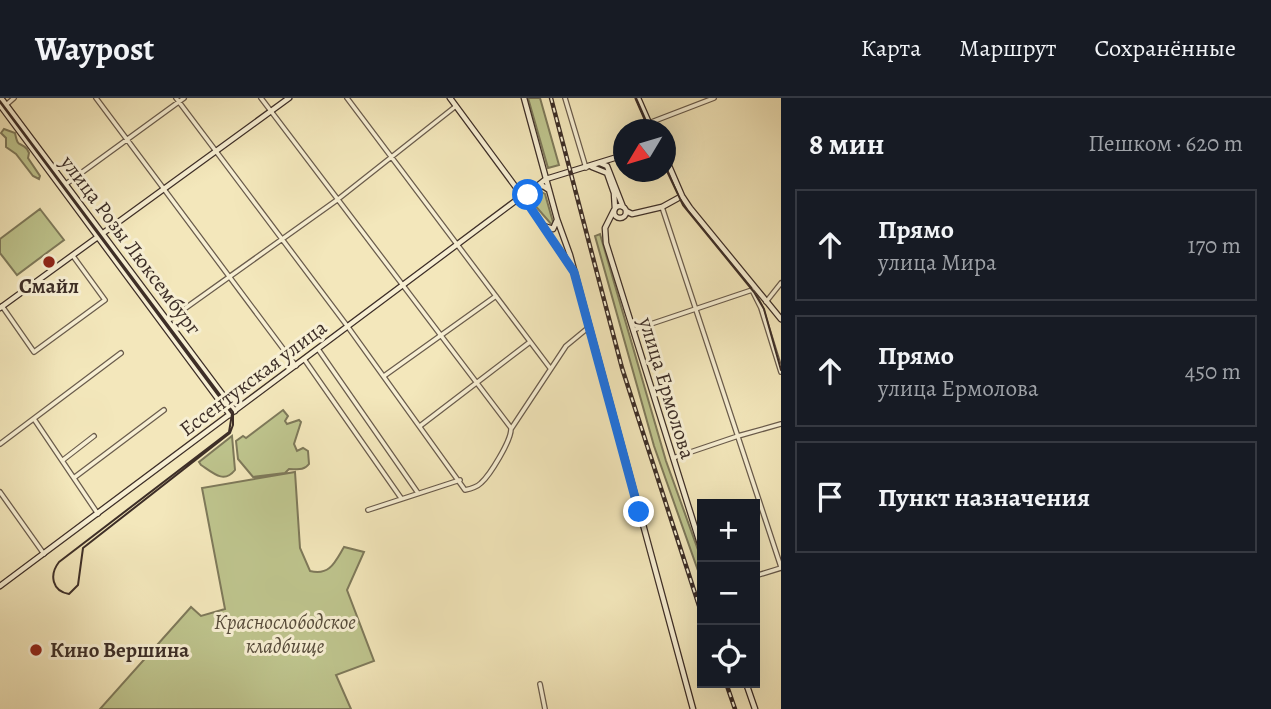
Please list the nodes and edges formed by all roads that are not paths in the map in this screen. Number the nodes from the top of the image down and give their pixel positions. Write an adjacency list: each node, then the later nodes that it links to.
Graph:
1 (1, 98): 15 (street, улица Розы Люксембург)
2 (14, 98): 15 (street)
3 (96, 98): 19 (street)
4 (184, 98): 13 (street)
5 (261, 98): 16 (street)
6 (289, 98): 16 (street)
7 (347, 98): 21 (street)
8 (450, 98): 14 (street)
9 (524, 98): 25 (street)
10 (565, 98): 24 (street)
11 (638, 98): 17 (street)
12 (714, 98): 18 (street)
13 (178, 100): 19 (street); 20 (street)
14 (456, 107): 21 (street); 26 (street)
15 (4, 108): 28 (street, улица Розы Люксембург); 42 (street, улица Розы Люксембург)
16 (271, 112): 20 (street); 34 (street)
17 (648, 119)
18 (657, 119)
19 (127, 140): 28 (street); 30 (street)
20 (217, 152): 30 (street); 43 (street)
21 (391, 157): 34 (street); 44 (street)
22 (613, 159): 23 (street)
23 (600, 163): 24 (street); 38 (street)
24 (588, 167): 25 (street); 37 (street)
25 (546, 179): 29 (street); 31 (street)
26 (512, 181): 29 (street); 32 (street)
27 (676, 182): 33 (street)
28 (65, 184): 42 (street, улица Розы Люксембург)
29 (535, 188): 31 (street); 35 (street)
30 (165, 190): 42 (street); 47 (street)
31 (550, 191): 39 (street)
32 (522, 196): 35 (street); 44 (street, Ессентукская улица)
33 (682, 196): 36 (street); 51 (street)
34 (337, 200): 43 (street); 49 (street)
35 (526, 201): 40 (street)
36 (662, 206): 38 (street); 54 (street)
37 (614, 209): 38 (street); 38 (street); 41 (street)
38 (623, 213): 41 (street)
39 (558, 219): 40 (street); 46 (street)
40 (543, 226): 46 (street)
41 (604, 234): 60 (street, улица Ермолова)
42 (101, 235): 45 (street); 56 (street, улица Розы Люксембург); 57 (street, улица Розы Люксембург)
43 (283, 239): 47 (street); 58 (street)
44 (458, 245): 49 (street, Ессентукская улица); 50 (street)
45 (73, 256): 52 (street); 52 (street)
46 (574, 272): 59 (street)
47 (228, 276): 56 (street); 66 (street)
48 (781, 283): 51 (street)
49 (402, 286): 58 (street, Ессентукская улица); 61 (street)
50 (496, 296): 61 (street); 62 (street)
51 (767, 303): 53 (street); 55 (street)
52 (1, 307)
53 (761, 307): 54 (street); 68 (street)
54 (696, 309): 60 (street); 78 (street)
55 (781, 319)
56 (168, 320): 57 (street); 72 (street, улица Розы Люксембург)
57 (163, 325): 72 (street, улица Розы Люксембург)
58 (348, 327): 63 (street, Ессентукская улица); 69 (street)
59 (589, 327): 67 (street); 97 (street)
60 (633, 330): 80 (street, улица Ермолова)
61 (439, 336): 69 (street); 70 (street)
62 (530, 342): 67 (street); 70 (street)
63 (318, 349): 65 (street, Ессентукская улица); 85 (street)
64 (121, 353): 73 (street)
65 (304, 359): 66 (street, Ессентукская улица); 86 (street)
66 (296, 366): 72 (street, Ессентукская улица)
67 (550, 368): 76 (street)
68 (781, 372)
69 (384, 376): 75 (street)
70 (476, 384): 75 (street); 76 (street)
71 (164, 410): 82 (street)
72 (233, 413): 88 (street, Ессентукская улица)
73 (34, 419): 79 (street); 81 (street)
74 (781, 424): 78 (street)
75 (420, 426): 83 (street)
76 (511, 429): 83 (street)
77 (94, 436): 81 (street)
78 (738, 436): 80 (street); 91 (street)
79 (0, 444)
80 (673, 458): 89 (street, улица Ермолова)
81 (63, 460): 82 (street)
82 (75, 477): 88 (street)
83 (460, 480): 85 (street)
84 (0, 492): 90 (street)
85 (418, 493): 86 (street)
86 (401, 498): 87 (street)
87 (368, 510)
88 (98, 514): 90 (street, Ессентукская улица)
89 (697, 534)
90 (44, 554): 93 (street, Ессентукская улица)
91 (781, 568): 92 (street)
92 (760, 574)
93 (1, 585)
94 (540, 684): 96 (street)
95 (748, 688): 98 (street)
96 (545, 709)
97 (693, 709)
98 (755, 709)

